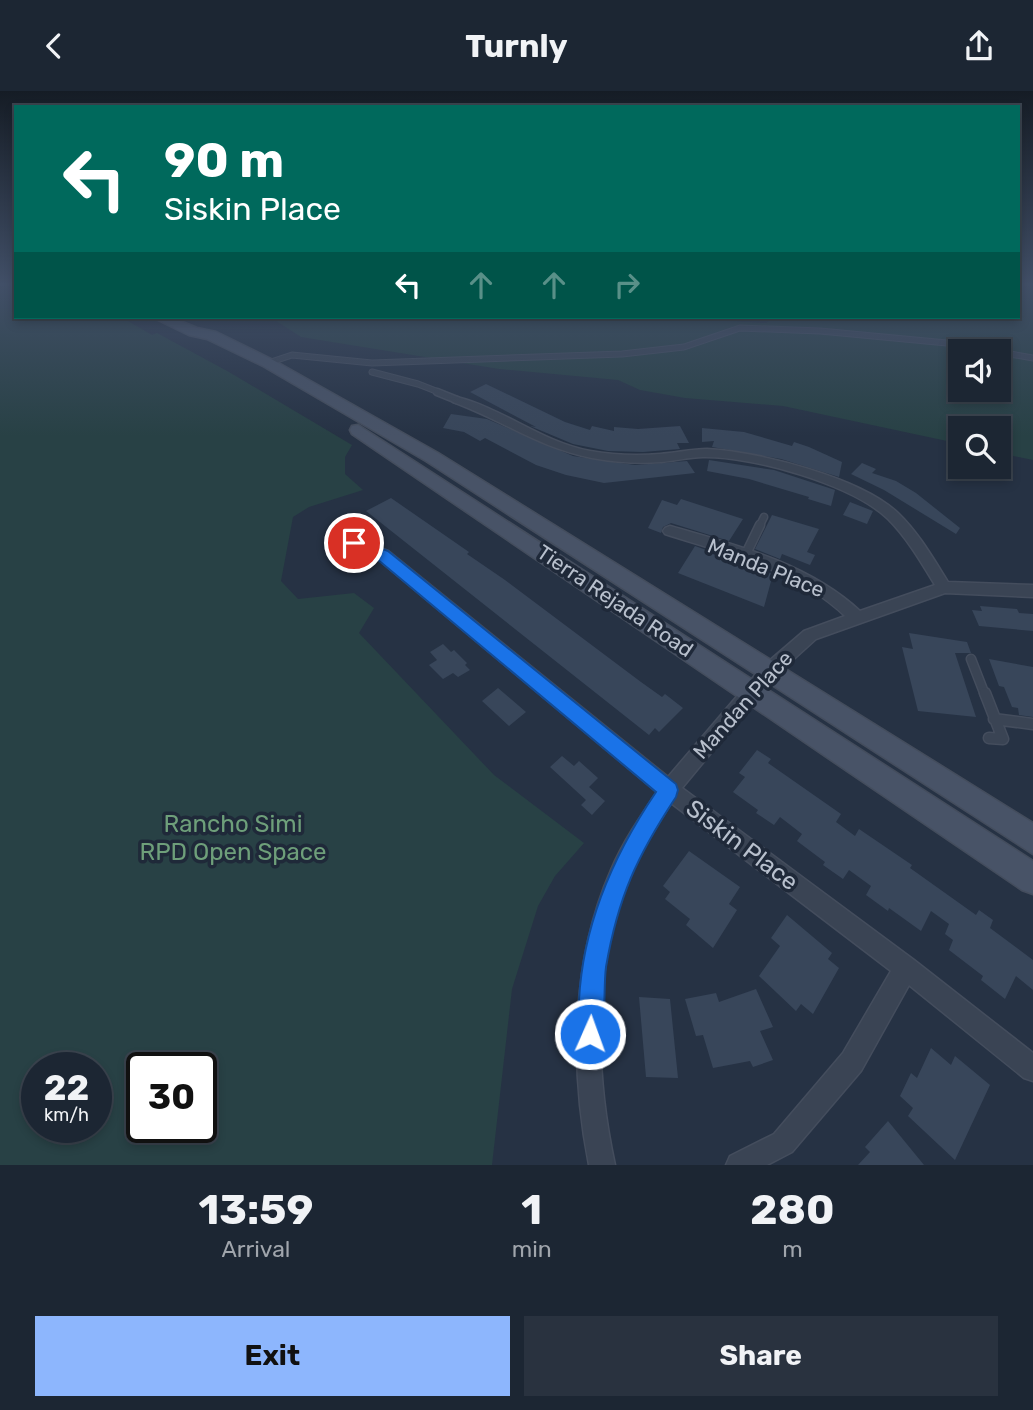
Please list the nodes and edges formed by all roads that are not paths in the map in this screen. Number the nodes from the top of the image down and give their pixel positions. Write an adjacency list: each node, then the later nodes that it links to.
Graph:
1 (196, 335): 18 (main road, Tierra Rejada Road)
2 (211, 335): 6 (main road, Tierra Rejada Road)
3 (719, 335): 6 (lane)
4 (864, 335): 5 (lane)
5 (1033, 358)
6 (268, 363): 17 (main road, Tierra Rejada Road)
7 (372, 372): 8 (lane)
8 (457, 400): 13 (street)
9 (764, 517): 12 (lane)
10 (670, 531): 12 (street, Manda Place)
11 (354, 543): 22 (street, Siskin Place)
12 (745, 557): 15 (street, Manda Place)
13 (944, 587): 14 (street); 15 (street, Mandan Place)
14 (1033, 591)
15 (856, 617): 17 (street, Mandan Place)
16 (971, 659): 19 (lane)
17 (768, 672): 18 (street, Mandan Place); 23 (main road, Tierra Rejada Road)
18 (751, 693): 22 (street, Mandan Place); 24 (main road, Tierra Rejada Road)
19 (994, 719): 20 (lane); 21 (lane)
20 (1033, 724)
21 (989, 738)
22 (669, 790): 25 (street, Siskin Place); 27 (street, Mandan Place)
23 (1033, 840)
24 (1033, 879)
25 (906, 968): 26 (street, Siskin Place); 28 (street)
26 (1033, 1069)
27 (602, 1165)
28 (739, 1165)

